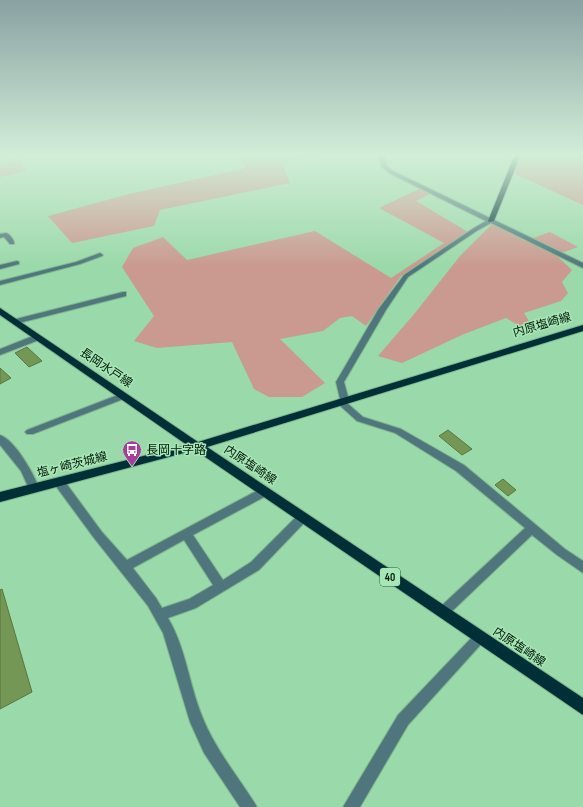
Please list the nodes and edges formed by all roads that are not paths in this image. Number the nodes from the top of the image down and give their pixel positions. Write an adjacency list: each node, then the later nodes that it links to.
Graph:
1 (430, 192): 3 (street)
2 (503, 192): 3 (main road)
3 (491, 221): 8 (street); 18 (street)
4 (0, 236): 5 (street)
5 (12, 243)
6 (100, 255): 10 (street)
7 (17, 263): 9 (street)
8 (583, 266)
9 (0, 267)
10 (0, 283)
11 (123, 294): 13 (street)
12 (0, 311): 13 (main road, 長岡水戸線)
13 (15, 322): 15 (main road, 長岡水戸線)
14 (583, 328): 18 (main road, 内原塩崎線)
15 (36, 338): 16 (street); 17 (main road, 長岡水戸線)
16 (0, 352)
17 (123, 396): 19 (street); 21 (main road, 長岡水戸線)
18 (342, 401): 21 (main road, 内原塩崎線); 27 (street)
19 (30, 432)
20 (0, 439): 23 (street)
21 (197, 446): 22 (main road, 塩ヶ崎茨城線); 24 (main road, 内原塩崎線 / 40)
22 (59, 482): 23 (main road, 塩ヶ崎茨城線); 29 (street)
23 (34, 488): 25 (main road, 塩ヶ崎茨城線)
24 (264, 492): 26 (main road, 内原塩崎線 / 40); 28 (street)
25 (0, 497)
26 (302, 518): 31 (street); 32 (main road, 内原塩崎線 / 40)
27 (532, 528): 30 (street); 32 (street)
28 (187, 534): 29 (street); 31 (street)
29 (125, 567): 33 (street)
30 (583, 568)
31 (222, 588): 33 (street)
32 (443, 612): 34 (main road, 内原塩崎線 / 40)
33 (160, 615): 36 (street)
34 (480, 637): 35 (main road, 内原塩崎線 / 40); 37 (street)
35 (583, 707)
36 (249, 807)
37 (351, 807)

